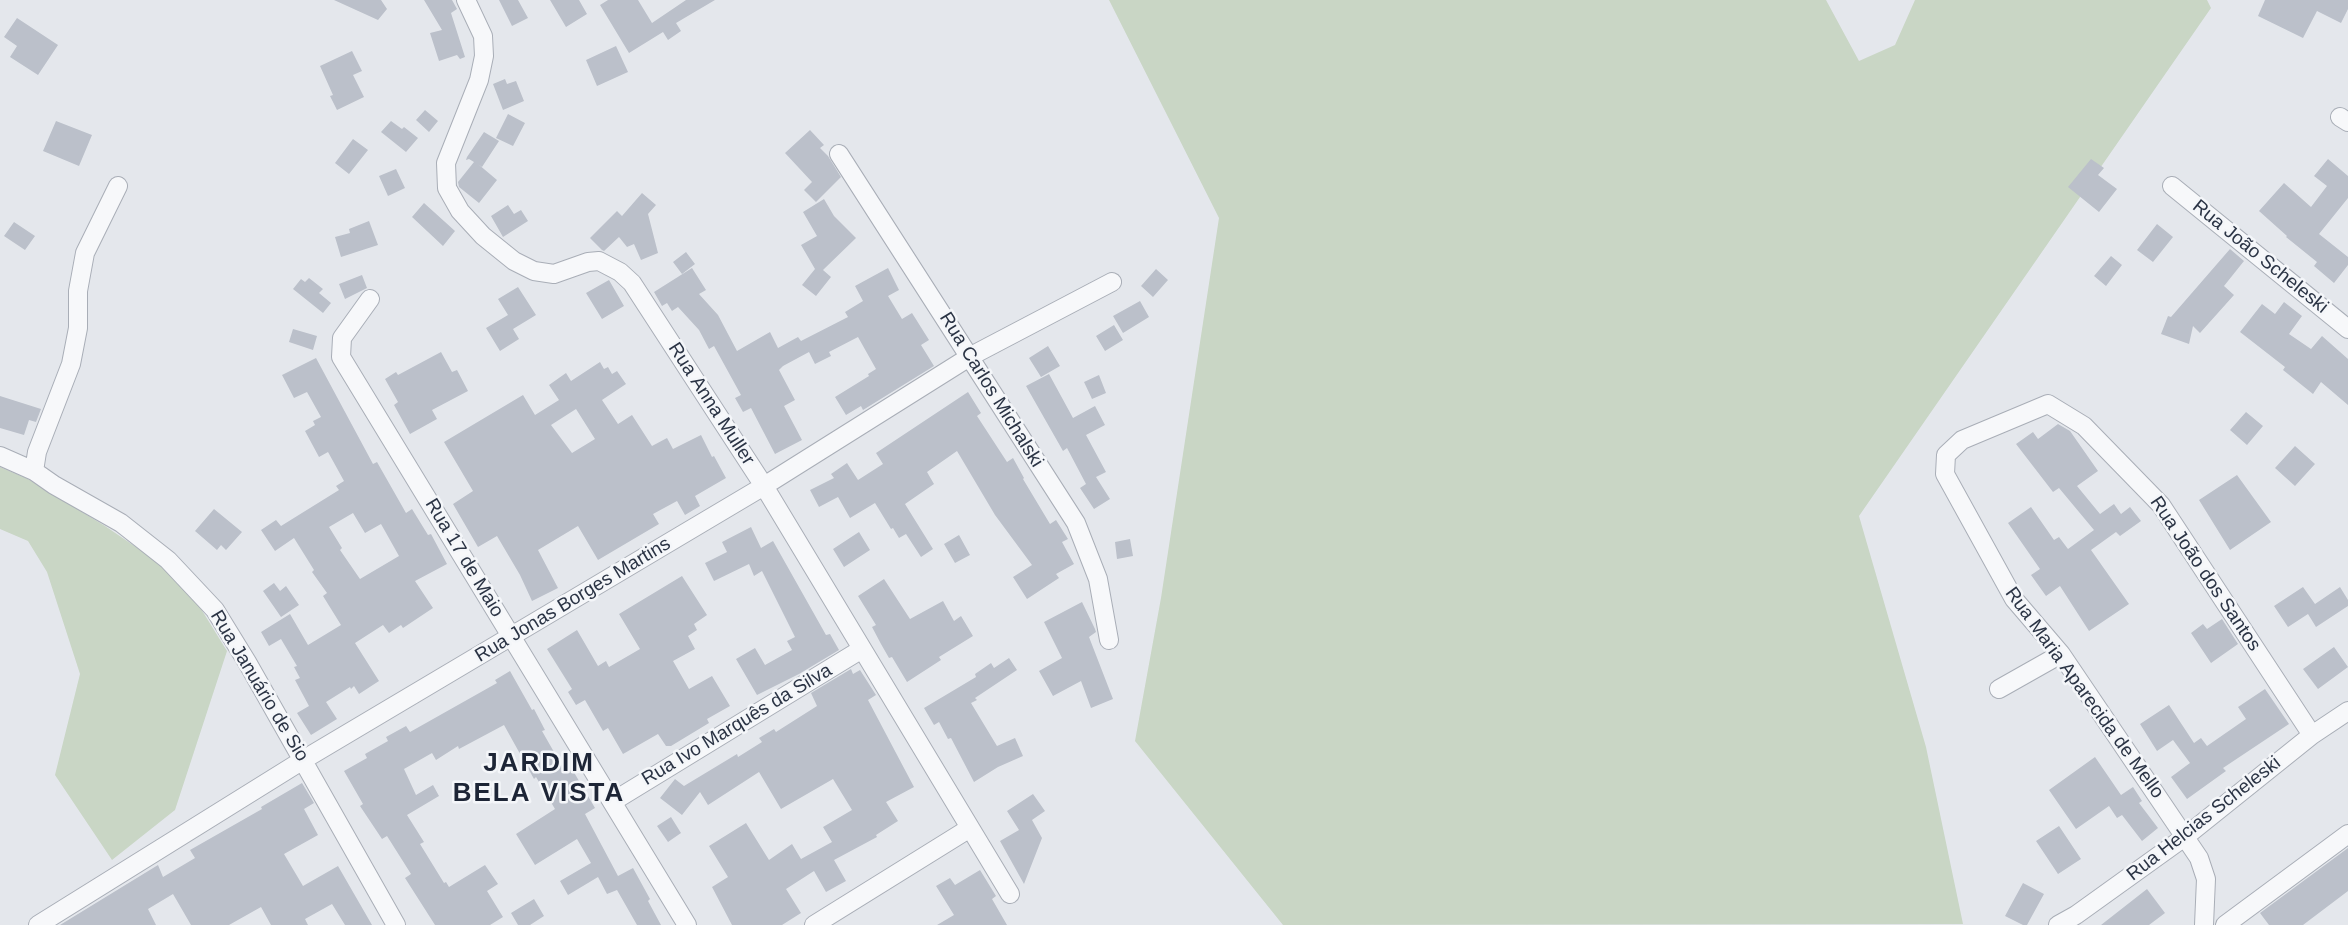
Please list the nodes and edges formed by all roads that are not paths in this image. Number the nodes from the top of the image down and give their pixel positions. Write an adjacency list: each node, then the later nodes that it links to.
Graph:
1 (466, 0): 12 (street, Rua Anna Muller)
2 (839, 154): 8 (street, Rua Carlos Michalski)
3 (118, 186): 10 (street)
4 (2172, 186): 7 (street, Rua João Scheleski)
5 (1112, 282): 8 (street, Rua Jonas Borges Martins)
6 (370, 299): 13 (street, Rua 17 de Maio)
7 (2348, 329)
8 (971, 356): 12 (street, Rua Jonas Borges Martins); 14 (street, Rua Carlos Michalski)
9 (0, 456): 10 (street, Rua Januário de Sio)
10 (34, 471): 20 (street, Rua Januário de Sio)
11 (1945, 474): 16 (street, Rua Maria Aparecida de Mello); 19 (street, Rua João dos Santos)
12 (764, 486): 13 (street, Rua Jonas Borges Martins); 15 (street, Rua Anna Muller)
13 (512, 637): 20 (street, Rua Jonas Borges Martins); 21 (street, Rua 17 de Maio)
14 (1109, 640)
15 (862, 649): 21 (street, Rua Ivo Marquês da Silva); 22 (street, Rua Anna Muller)
16 (2061, 654): 17 (street); 24 (street, Rua Maria Aparecida de Mello)
17 (1999, 689)
18 (2348, 710): 19 (street, Rua Helcias Scheleski)
19 (2312, 735): 24 (street, Rua Helcias Scheleski)
20 (303, 760): 26 (street, Rua Jonas Borges Martins); 27 (street, Rua Januário de Sio)
21 (612, 802): 28 (street, Rua 17 de Maio)
22 (970, 828): 25 (street, Rua Anna Muller); 29 (street)
23 (2348, 834): 32 (street)
24 (2186, 836): 30 (street, Rua Helcias Scheleski); 31 (street, Rua Maria Aparecida de Mello)
25 (1010, 894)
26 (38, 925)
27 (396, 925)
28 (687, 925)
29 (814, 925)
30 (2058, 925)
31 (2204, 925)
32 (2225, 925)

